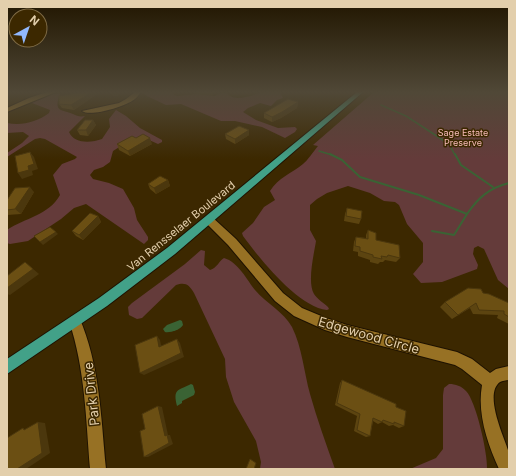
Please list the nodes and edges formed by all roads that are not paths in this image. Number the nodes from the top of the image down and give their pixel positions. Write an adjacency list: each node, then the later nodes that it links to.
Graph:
1 (334, 114): 2 (main road, Van Rensselaer Boulevard)
2 (210, 220): 3 (main road, Van Rensselaer Boulevard); 6 (street, Edgewood Circle)
3 (75, 321): 4 (main road, Van Rensselaer Boulevard); 7 (street, Park Drive)
4 (7, 367)
5 (509, 373): 6 (street)
6 (490, 382): 8 (street)
7 (98, 469)
8 (508, 469)

